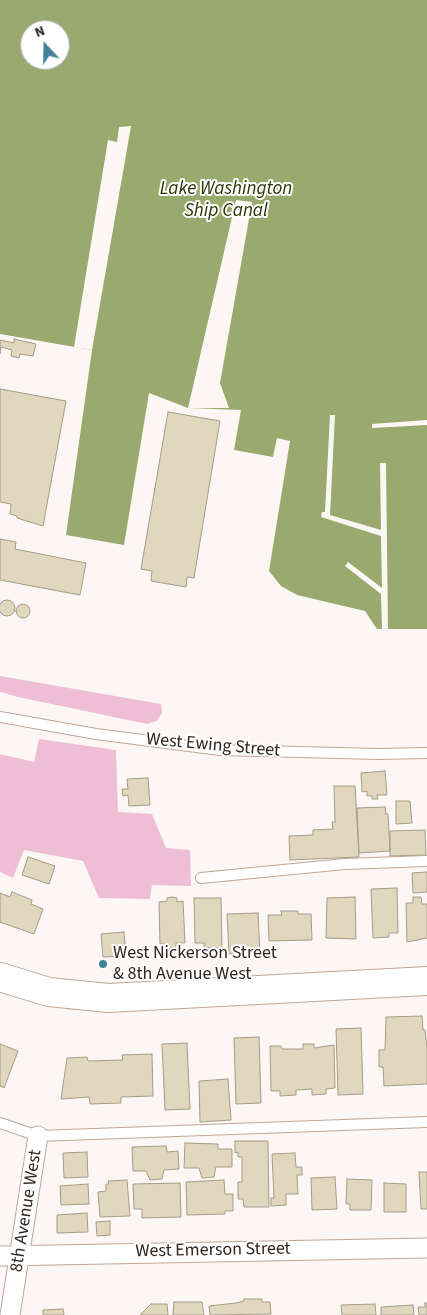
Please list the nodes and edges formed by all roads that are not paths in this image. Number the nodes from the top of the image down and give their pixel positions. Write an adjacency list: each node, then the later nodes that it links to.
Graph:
1 (0, 718): 2 (lane, West Ewing Street)
2 (427, 754)
3 (427, 861): 4 (lane)
4 (201, 878)
5 (0, 977): 6 (main road)
6 (427, 981)
7 (0, 1122): 9 (lane)
8 (427, 1122): 9 (lane)
9 (38, 1136): 11 (street, 8th Avenue West)
10 (427, 1248): 11 (street, West Emerson Street)
11 (20, 1255): 12 (street, West Emerson Street); 13 (street, 8th Avenue West)
12 (0, 1256)
13 (10, 1315)

